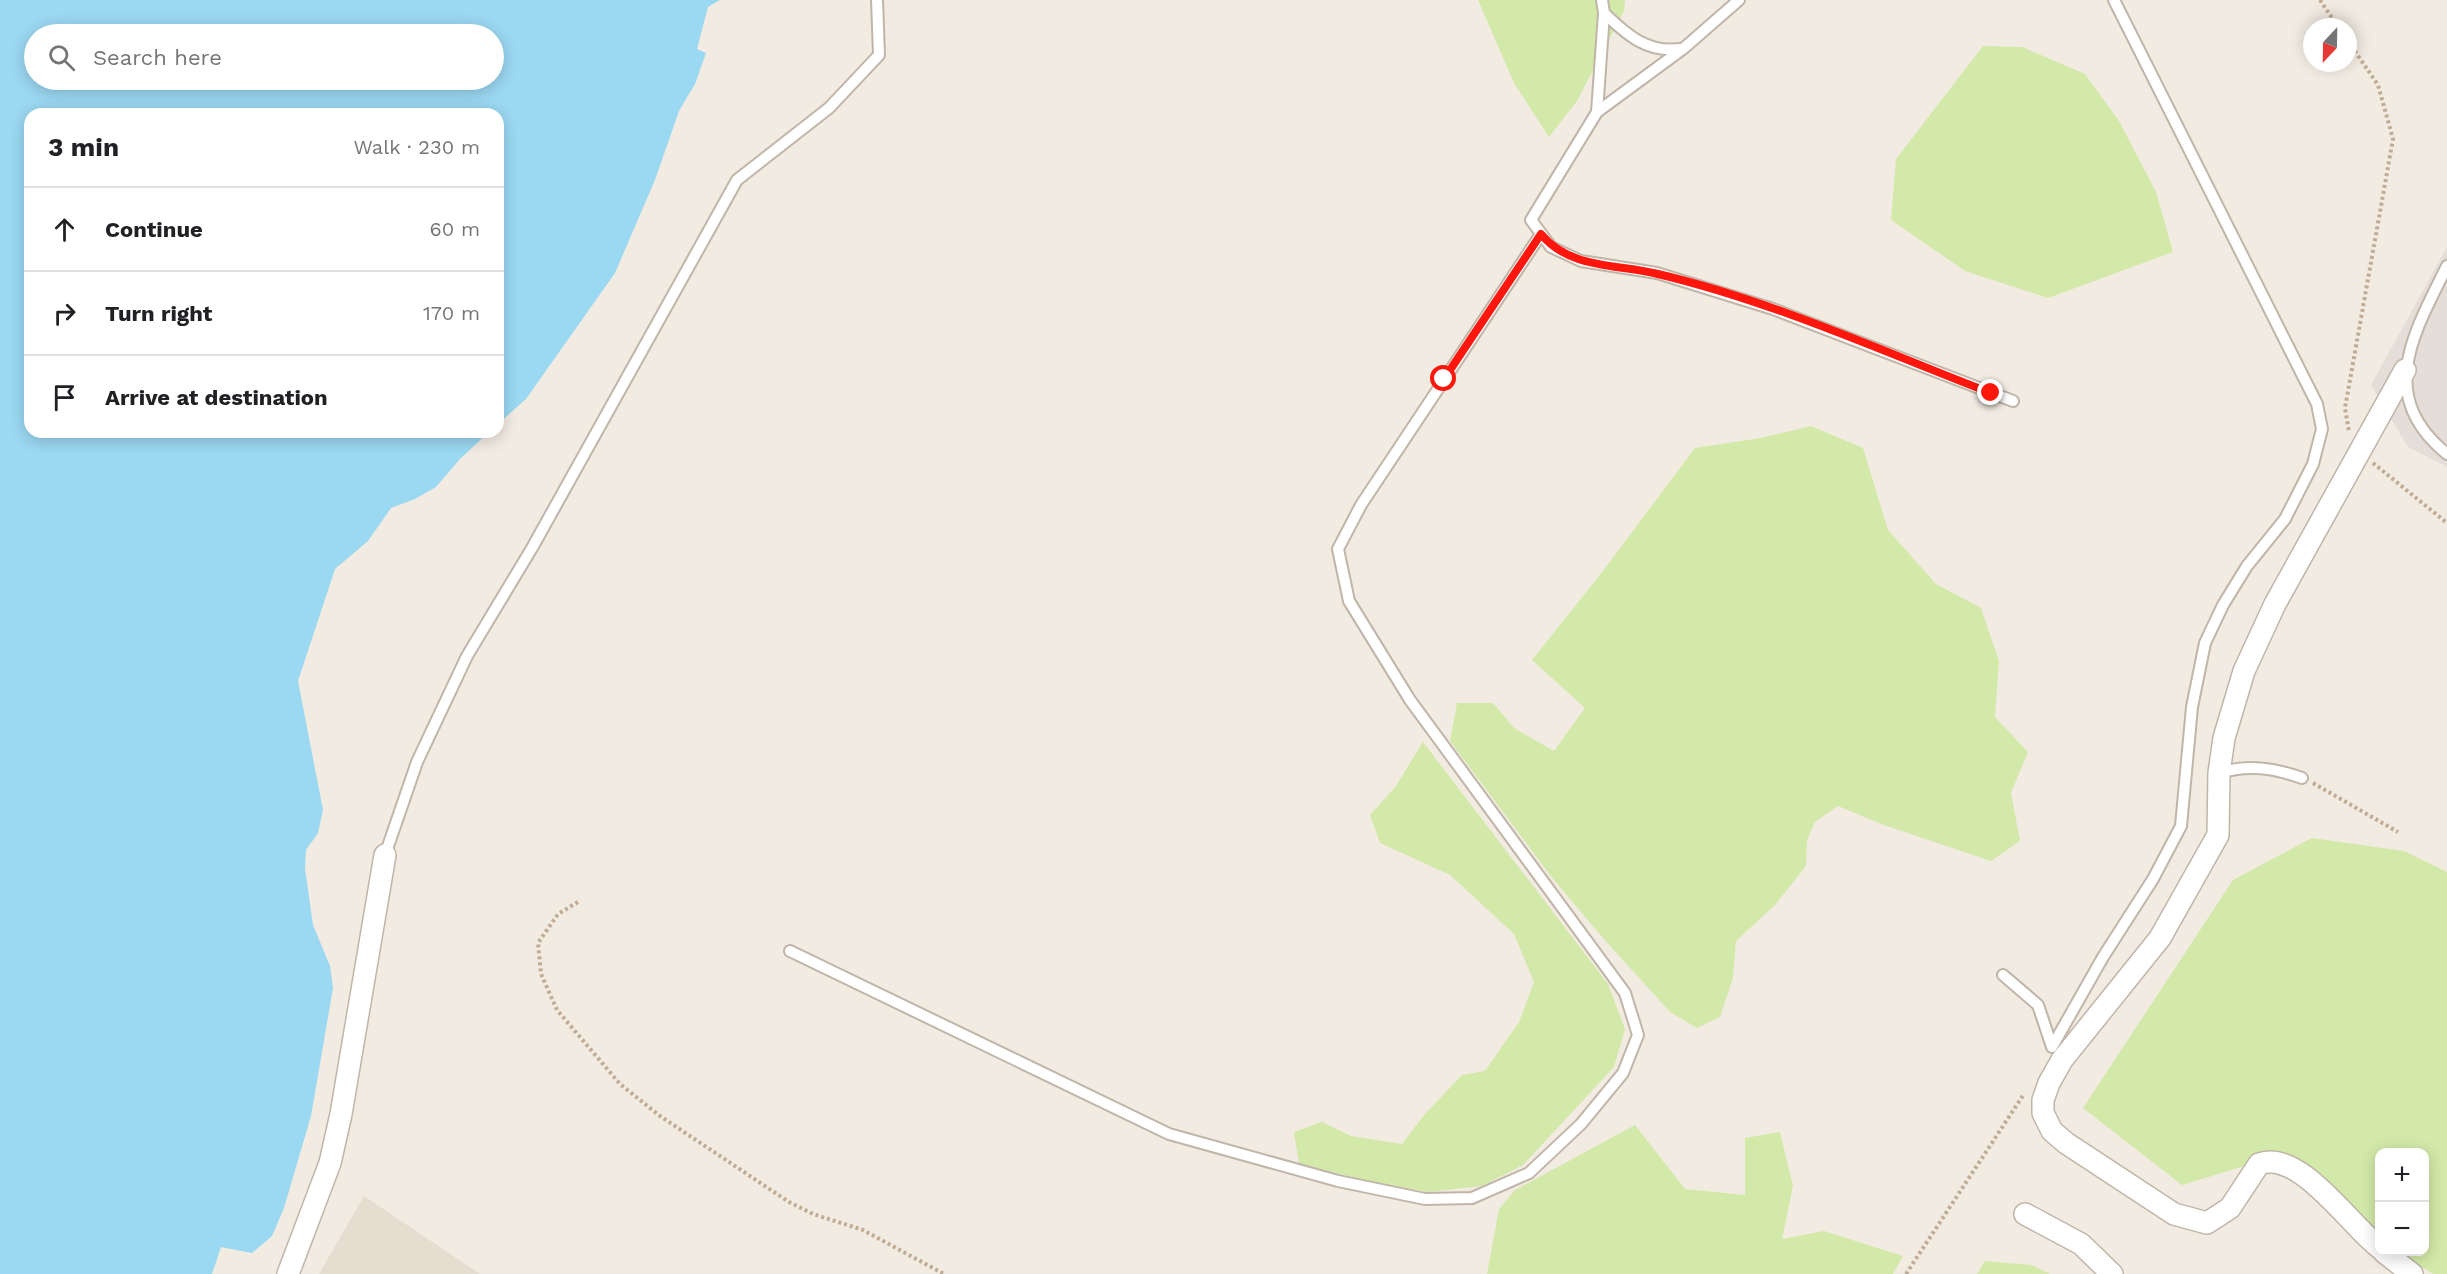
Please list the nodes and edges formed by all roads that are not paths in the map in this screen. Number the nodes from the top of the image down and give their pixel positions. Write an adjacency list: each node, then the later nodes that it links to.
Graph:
1 (877, 0): 15 (lane)
2 (1602, 0): 5 (lane)
3 (1739, 0): 6 (lane)
4 (2114, 0): 17 (lane)
5 (1604, 13): 6 (lane); 7 (lane)
6 (1684, 48): 7 (lane)
7 (1597, 112): 8 (lane)
8 (1541, 234): 11 (lane); 16 (lane)
9 (2447, 266): 10 (lane)
10 (2405, 370): 12 (lane); 13 (street)
11 (2013, 401)
12 (2447, 454)
13 (2219, 773): 14 (lane); 19 (street)
14 (2302, 778)
15 (385, 855): 21 (street)
16 (790, 951)
17 (2003, 975)
18 (2025, 1214): 22 (street)
19 (2375, 1244)
20 (2390, 1256): 23 (street)
21 (288, 1274)
22 (2112, 1274)
23 (2412, 1274)

